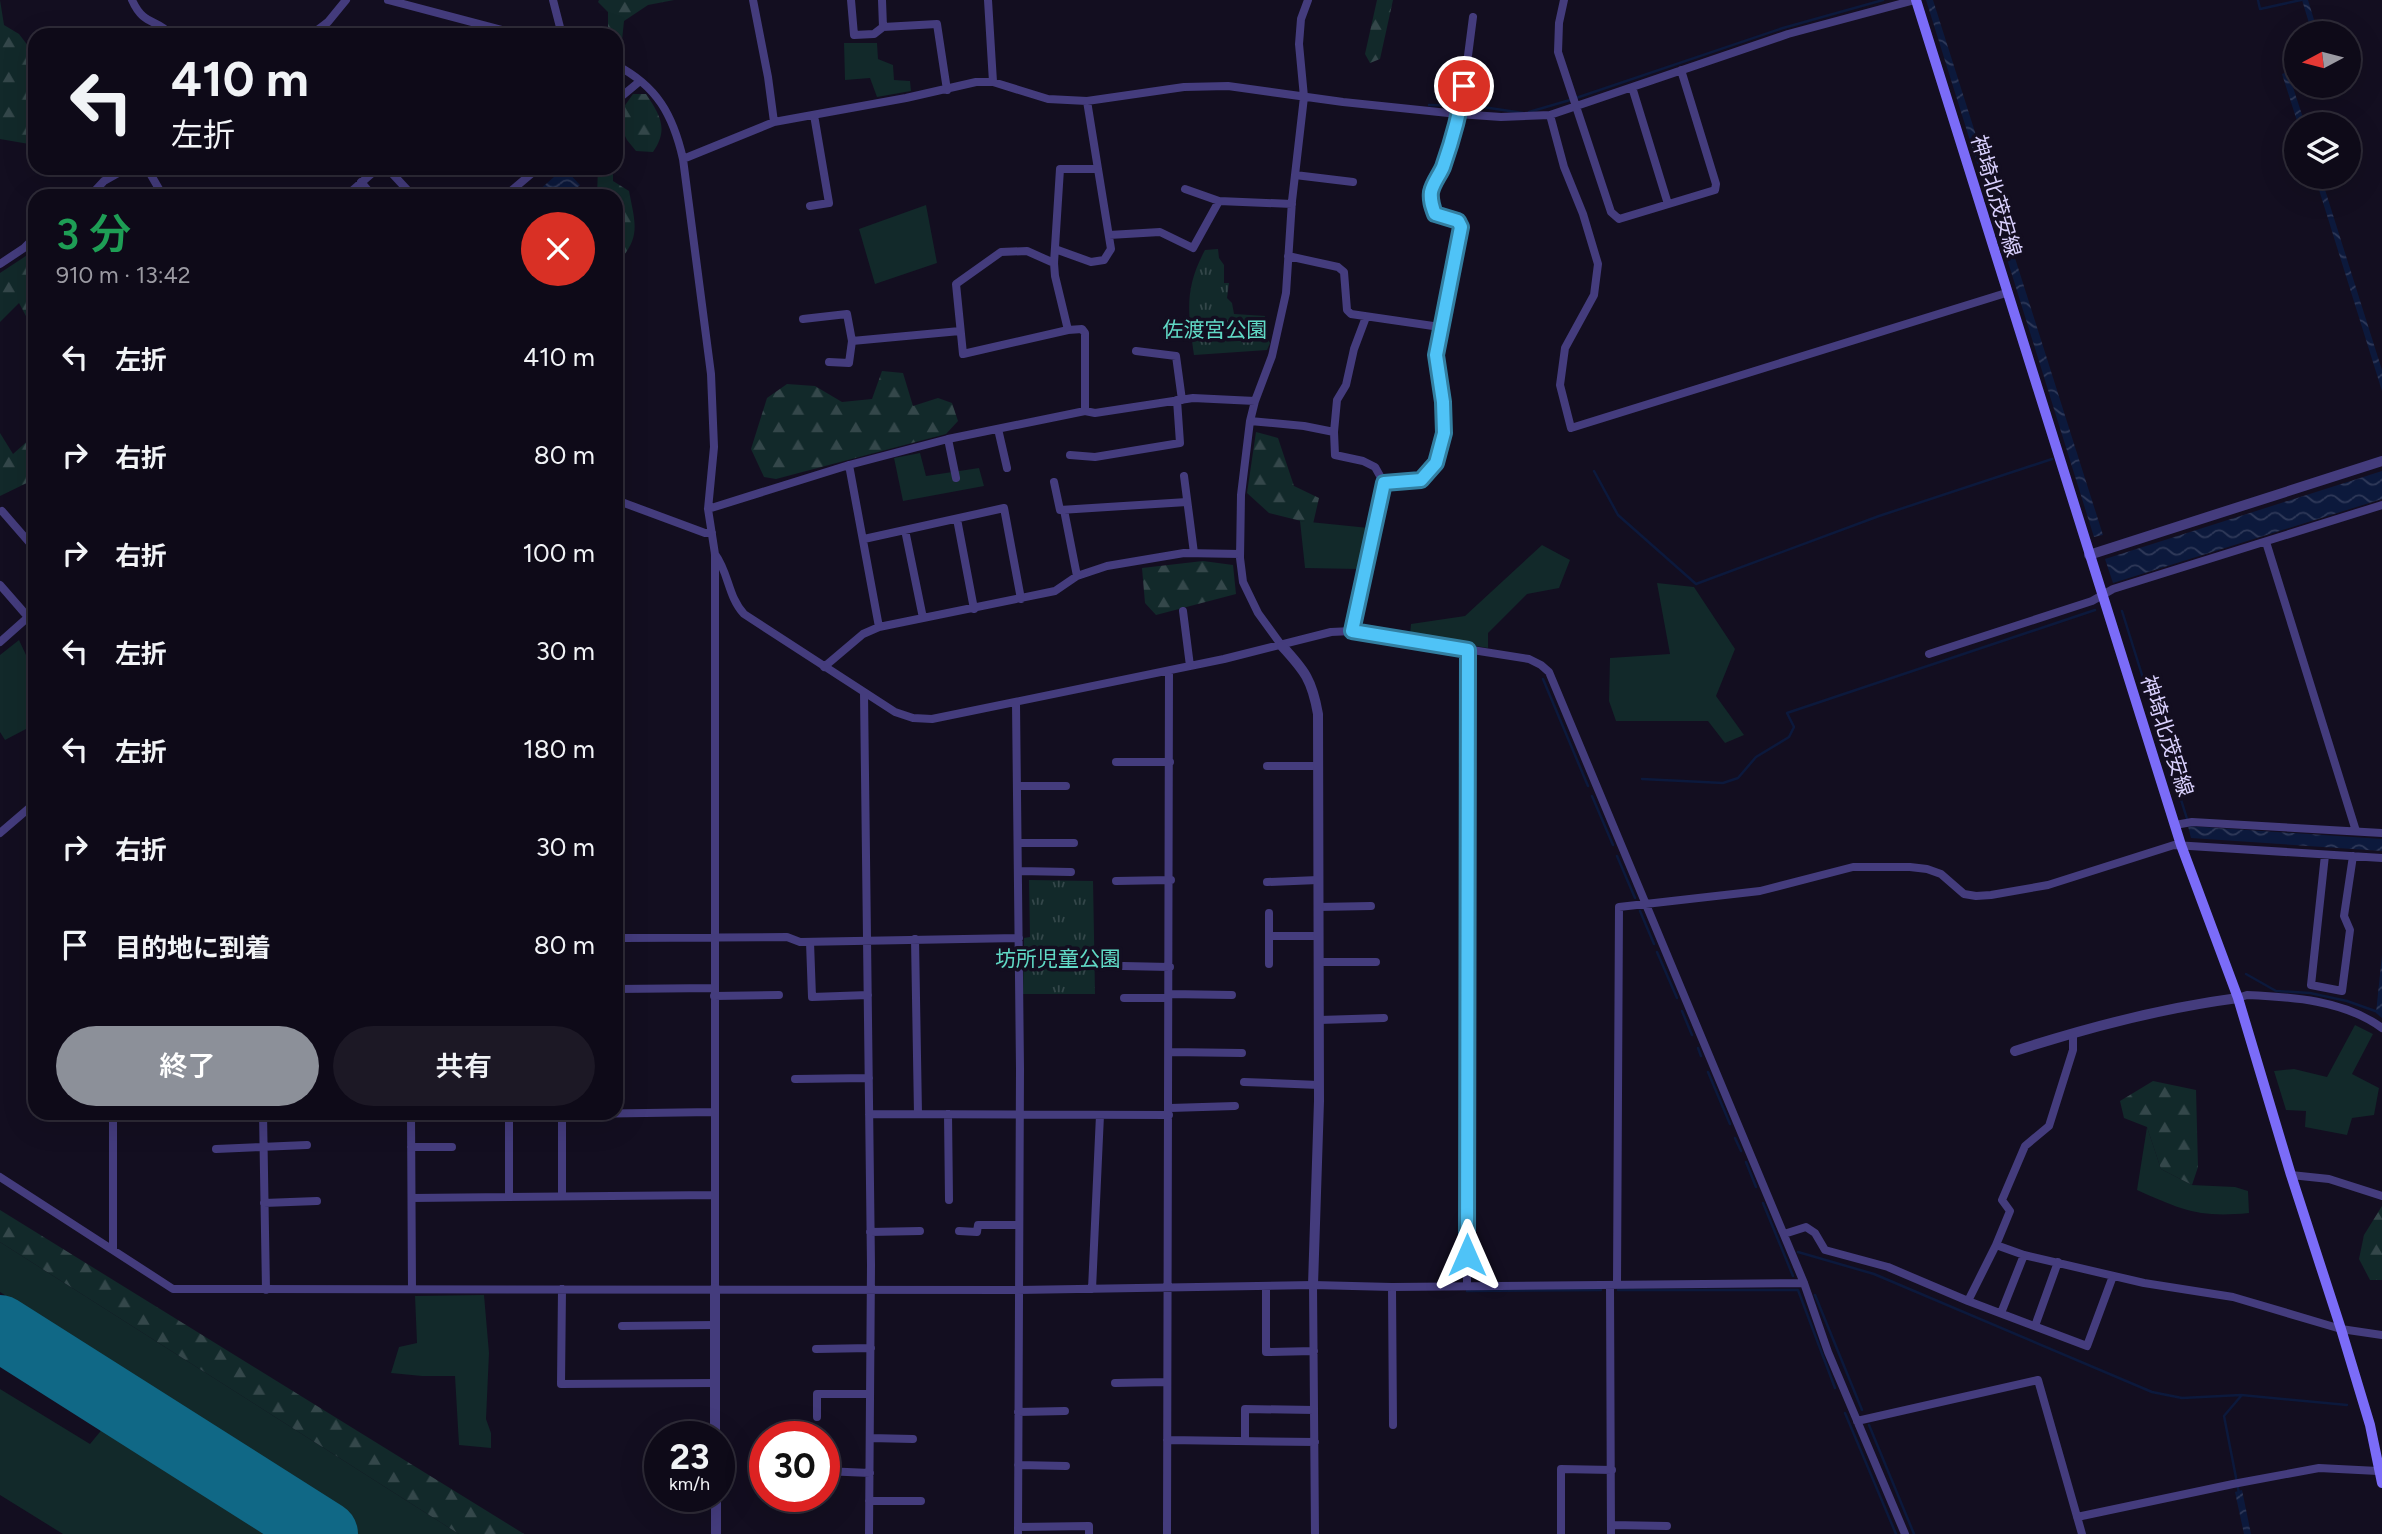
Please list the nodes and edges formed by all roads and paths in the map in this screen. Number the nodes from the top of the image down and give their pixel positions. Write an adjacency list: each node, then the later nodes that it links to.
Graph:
1 (132, 0): 14 (street)
2 (346, 0): 15 (street)
3 (388, 0): 16 (street)
4 (553, 0): 17 (street)
5 (753, 0): 31 (street)
6 (851, 0): 13 (street)
7 (882, 0): 13 (street)
8 (988, 0): 21 (street)
9 (1308, 0): 25 (street)
10 (1564, 0): 27 (street)
11 (1916, 0): 19 (street); 57 (main road, 神埼北茂安線)
12 (1473, 17): 28 (street)
13 (883, 27): 23 (street)
14 (162, 28)
15 (320, 28)
16 (494, 28)
17 (560, 28)
18 (623, 70): 20 (street)
19 (1681, 70): 22 (street); 49 (street)
20 (640, 81): 24 (street); 32 (street)
21 (993, 82): 23 (street); 26 (street)
22 (1632, 87): 27 (street); 49 (street)
23 (947, 90): 29 (street)
24 (623, 95)
25 (1304, 97): 26 (street); 28 (street); 38 (street)
26 (1087, 101): 33 (street)
27 (1577, 106): 30 (street); 49 (street)
28 (1458, 114): 30 (street); 60 (street)
29 (814, 115): 31 (street); 50 (street)
30 (1550, 115): 57 (street)
31 (774, 122): 32 (street)
32 (683, 159): 84 (street)
33 (1098, 169): 51 (street); 53 (street)
34 (115, 175): 41 (street)
35 (370, 175): 39 (street)
36 (394, 175): 44 (street)
37 (530, 175): 45 (street)
38 (1295, 175): 40 (street); 48 (street)
39 (361, 182): 42 (street); 43 (street)
40 (1353, 182)
41 (97, 189)
42 (354, 189)
43 (367, 189)
44 (406, 189)
45 (513, 189)
46 (1185, 189): 47 (street)
47 (1219, 201): 48 (street); 51 (street)
48 (1292, 204): 54 (street)
49 (1668, 204)
50 (810, 206)
51 (1109, 235): 53 (street)
52 (28, 244): 56 (street)
53 (1055, 248): 55 (street)
54 (1289, 256): 58 (street); 67 (street)
55 (1054, 263): 61 (street); 62 (street)
56 (0, 264)
57 (2006, 293): 96 (main road, 神埼北茂安線)
58 (1366, 317): 60 (street); 71 (street)
59 (803, 319): 63 (street)
60 (1440, 327): 80 (street)
61 (1068, 330): 62 (street); 68 (street)
62 (960, 331): 63 (street)
63 (852, 341): 65 (street)
64 (1136, 351): 66 (street)
65 (829, 362)
66 (1180, 400): 67 (street); 68 (street); 73 (street)
67 (1255, 401): 69 (street)
68 (1085, 411): 70 (street)
69 (1250, 421): 71 (street); 95 (street)
70 (998, 429): 72 (street); 76 (street)
71 (1334, 432): 80 (street)
72 (948, 439): 75 (street); 78 (street)
73 (1070, 456)
74 (2382, 461): 96 (street)
75 (849, 465): 84 (street); 90 (street)
76 (1007, 468)
77 (1184, 476): 81 (street)
78 (956, 478)
79 (1054, 482): 85 (street)
80 (1384, 483): 107 (street)
81 (1187, 502): 85 (street); 93 (street)
82 (623, 503): 89 (street)
83 (2382, 505): 92 (street)
84 (708, 509): 89 (street)
85 (1064, 510): 97 (street)
86 (2, 511): 91 (street)
87 (957, 519): 88 (street); 100 (street); 101 (street)
88 (905, 530): 90 (street); 105 (street)
89 (712, 533): 94 (street)
90 (864, 539): 106 (street)
91 (28, 541)
92 (2266, 542): 99 (street); 125 (street)
93 (1194, 553): 95 (street); 97 (street)
94 (715, 554): 113 (street); 148 (street)
95 (1240, 554): 109 (street)
96 (2089, 555): 99 (main road, 神埼北茂安線)
97 (1077, 576): 100 (street)
98 (0, 584): 102 (street)
99 (2102, 596): 111 (street); 124 (main road, 神埼北茂安線)
100 (1021, 599): 101 (street)
101 (974, 608): 105 (street)
102 (28, 610)
103 (1183, 611): 112 (street)
104 (28, 618): 108 (street)
105 (923, 618): 106 (street)
106 (879, 627): 113 (street)
107 (1352, 631): 109 (street); 110 (street)
108 (0, 642)
109 (1282, 646): 112 (street); 120 (street)
110 (1468, 650): 140 (street); 219 (street)
111 (1929, 654)
112 (1189, 666): 114 (street)
113 (824, 667): 115 (street)
114 (1169, 671): 116 (street); 118 (street)
115 (864, 693): 116 (street); 150 (street)
116 (1016, 703): 121 (street)
117 (1116, 762): 118 (street)
118 (1170, 762): 136 (street)
119 (1267, 766): 120 (street)
120 (1318, 766): 137 (street)
121 (1018, 786): 122 (street); 128 (street)
122 (1066, 786)
123 (28, 809): 126 (street)
124 (2183, 823): 125 (street); 130 (main road, 神埼北茂安線)
125 (2356, 831): 127 (street)
126 (0, 833)
127 (2382, 833)
128 (1019, 843): 129 (street); 134 (street)
129 (1074, 843)
130 (2181, 845): 131 (street); 140 (street); 164 (main road, 神埼北茂安線)
131 (2325, 855): 132 (street); 132 (street)
132 (2353, 856): 133 (street)
133 (2382, 858)
134 (1019, 871): 135 (street); 147 (street)
135 (1071, 872)
136 (1171, 880): 138 (street); 156 (street)
137 (1318, 880): 139 (street); 142 (street)
138 (1116, 881)
139 (1267, 881)
140 (1647, 905): 209 (street); 216 (street)
141 (1371, 906): 142 (street)
142 (1318, 907): 145 (street)
143 (1269, 912): 144 (street)
144 (1269, 936): 145 (street); 154 (street)
145 (1319, 936): 152 (street)
146 (624, 938): 148 (street)
147 (1019, 938): 149 (street); 183 (street)
148 (714, 939): 151 (street); 158 (street)
149 (915, 939): 150 (street); 181 (street)
150 (867, 940): 151 (street); 161 (street)
151 (810, 942): 161 (street)
152 (1319, 962): 153 (street); 166 (street)
153 (1377, 962)
154 (1269, 964)
155 (1123, 966): 156 (street)
156 (1170, 967): 159 (street)
157 (623, 989): 158 (street)
158 (714, 992): 160 (street); 178 (street)
159 (1170, 994): 162 (street); 163 (street); 170 (street)
160 (779, 995)
161 (868, 995): 172 (street)
162 (1232, 995)
163 (1124, 998)
164 (2238, 998): 167 (street); 168 (street); 195 (main road, 神埼北茂安線)
165 (1384, 1018): 166 (street)
166 (1319, 1020): 175 (street)
167 (2382, 1028)
168 (2073, 1033): 169 (street); 210 (street)
169 (2015, 1051)
170 (1170, 1052): 171 (street); 177 (street)
171 (1242, 1053)
172 (869, 1078): 173 (street); 180 (street)
173 (795, 1079)
174 (1244, 1082): 175 (street)
175 (1319, 1085): 217 (street)
176 (1236, 1107): 177 (street)
177 (1170, 1111): 184 (street); 220 (street)
178 (715, 1112): 179 (street); 197 (street)
179 (623, 1113)
180 (869, 1114): 181 (street); 208 (street)
181 (918, 1114): 182 (street)
182 (948, 1114): 183 (street); 202 (street)
183 (1020, 1115): 184 (street); 205 (street)
184 (1100, 1115): 226 (street)
185 (113, 1120): 211 (street)
186 (263, 1120): 191 (street)
187 (411, 1120): 192 (street)
188 (509, 1120): 200 (street)
189 (562, 1120): 198 (street)
190 (307, 1145): 191 (street)
191 (263, 1147): 194 (street); 204 (street)
192 (411, 1147): 193 (street); 201 (street)
193 (452, 1147)
194 (216, 1149)
195 (2291, 1175): 199 (street); 234 (main road, 神埼北茂安線)
196 (0, 1177): 211 (street)
197 (715, 1195): 198 (street); 222 (street)
198 (562, 1196): 200 (street)
199 (2382, 1196)
200 (509, 1197): 201 (street)
201 (412, 1198): 223 (street)
202 (949, 1200)
203 (317, 1201): 204 (street)
204 (264, 1203): 227 (street)
205 (1018, 1225): 207 (street); 228 (street)
206 (920, 1231): 208 (street)
207 (958, 1231)
208 (870, 1232): 225 (street)
209 (1784, 1234): 215 (street); 229 (street)
210 (1996, 1245): 212 (street); 229 (street)
211 (113, 1250): 227 (street)
212 (2024, 1255): 213 (street); 230 (street)
213 (2058, 1262): 214 (street); 233 (street)
214 (2113, 1276): 233 (street); 234 (street)
215 (1804, 1283): 216 (street); 248 (street)
216 (1614, 1284): 219 (street); 257 (street)
217 (1313, 1285): 218 (street); 221 (street); 238 (street)
218 (1266, 1286): 220 (street); 238 (street)
219 (1467, 1286): 221 (street)
220 (1167, 1287): 226 (street); 240 (street)
221 (1392, 1287): 249 (street)
222 (715, 1288): 224 (street); 225 (street); 231 (street)
223 (412, 1289): 224 (street); 227 (street)
224 (562, 1289): 241 (street)
225 (870, 1289): 228 (street); 236 (street)
226 (1092, 1289): 228 (street)
227 (266, 1290)
228 (1018, 1290): 245 (street)
229 (1968, 1300): 230 (street)
230 (2001, 1313): 233 (street)
231 (715, 1325): 232 (street); 241 (street)
232 (622, 1326)
233 (2035, 1326)
234 (2341, 1329): 235 (street); 258 (main road, 神埼北茂安線)
235 (2382, 1335)
236 (871, 1348): 237 (street); 242 (street)
237 (816, 1349)
238 (1314, 1352): 243 (street)
239 (1115, 1382): 240 (street)
240 (1167, 1382): 252 (street)
241 (715, 1383): 247 (street)
242 (870, 1394): 246 (street); 250 (street)
243 (1314, 1410): 253 (street); 254 (street)
244 (1065, 1411): 245 (street)
245 (1018, 1412): 255 (street)
246 (817, 1417)
247 (715, 1421)
248 (1857, 1421): 265 (street); 275 (street)
249 (1393, 1425)
250 (870, 1438): 251 (street); 260 (street)
251 (913, 1439)
252 (1167, 1440): 253 (street); 272 (street)
253 (1245, 1441): 254 (street)
254 (1315, 1442): 273 (street)
255 (1018, 1465): 256 (street); 267 (street)
256 (1066, 1466)
257 (1612, 1470): 268 (street); 274 (street)
258 (2378, 1471): 261 (main road, 神埼北茂安線); 265 (street)
259 (840, 1472): 260 (street)
260 (870, 1473): 262 (street)
261 (2382, 1483)
262 (869, 1501): 263 (street); 270 (street)
263 (921, 1501)
264 (716, 1512): 269 (street)
265 (2077, 1517): 276 (street)
266 (1667, 1526): 268 (street)
267 (1018, 1530): 271 (street)
268 (1611, 1530)
269 (716, 1534)
270 (869, 1534)
271 (1089, 1534)
272 (1167, 1534)
273 (1315, 1534)
274 (1561, 1534)
275 (1905, 1534)
276 (2082, 1534)

